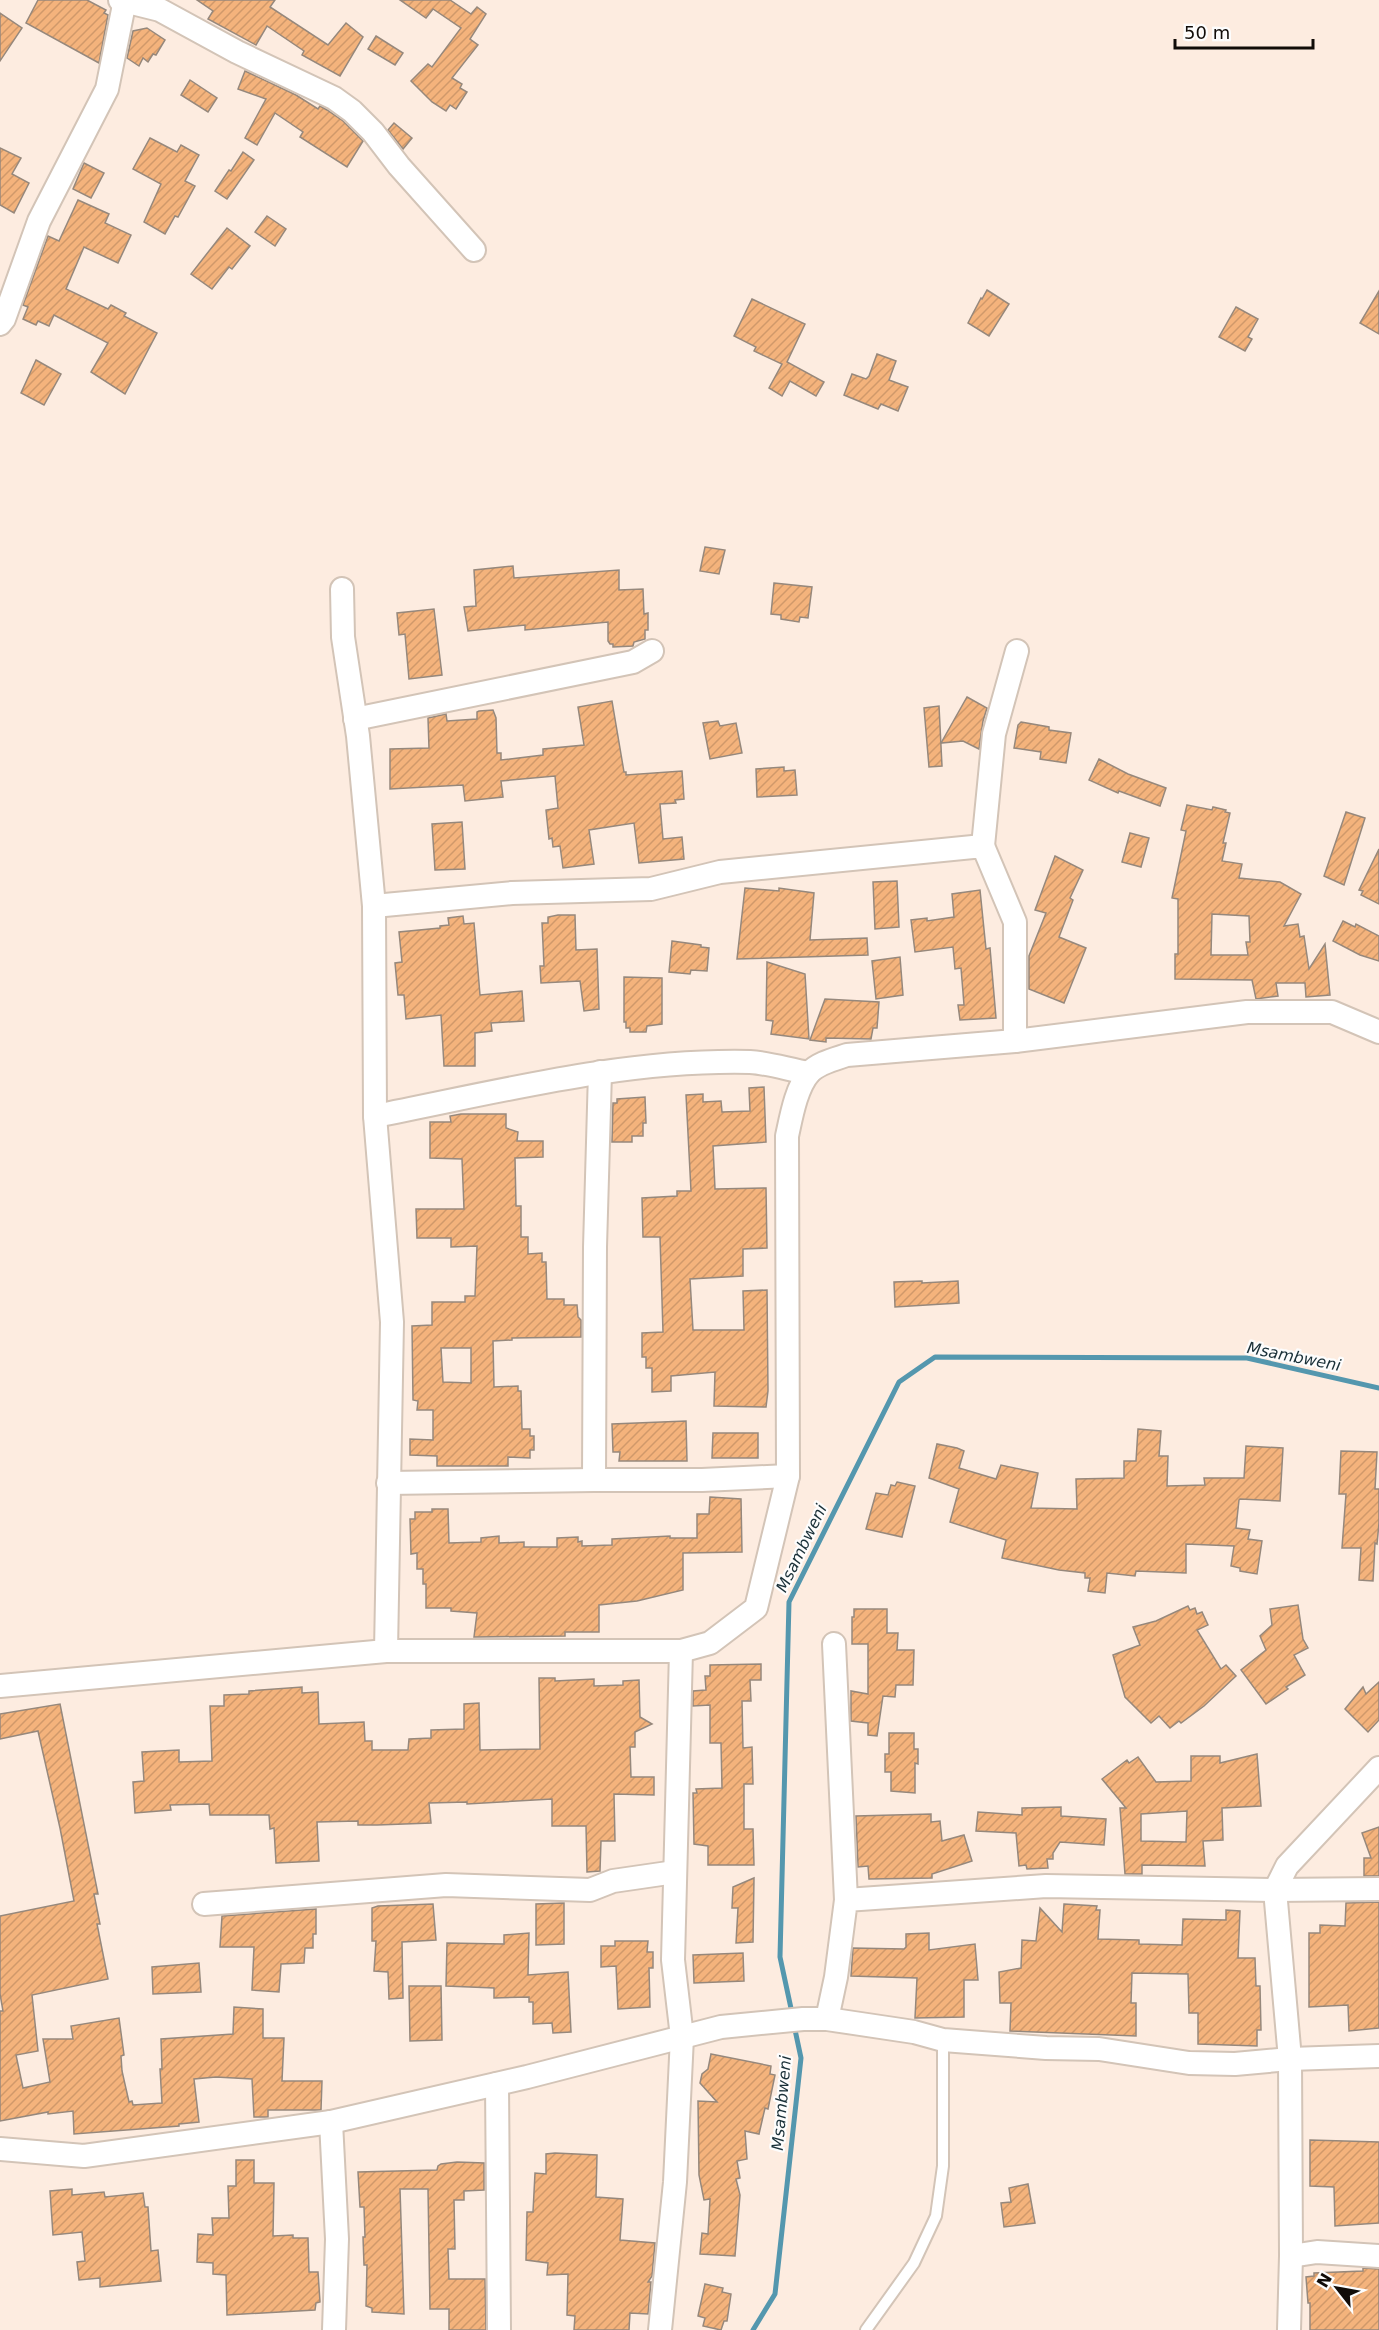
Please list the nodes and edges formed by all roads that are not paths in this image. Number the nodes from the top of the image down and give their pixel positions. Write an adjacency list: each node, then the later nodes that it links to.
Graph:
1 (123, 1): 2 (street); 4 (street)
2 (164, 5): 3 (street)
3 (474, 250)
4 (0, 324)
5 (342, 589): 8 (street)
6 (652, 651): 8 (street)
7 (1017, 651): 9 (street)
8 (355, 719): 10 (street)
9 (983, 846): 10 (street); 12 (street)
10 (374, 906): 15 (street)
11 (1379, 1032): 12 (street)
12 (1015, 1041): 14 (street)
13 (600, 1072): 14 (street); 15 (street); 17 (street)
14 (809, 1073): 16 (street)
15 (375, 1116): 18 (street)
16 (788, 1476): 17 (street); 21 (street)
17 (594, 1480): 18 (street)
18 (388, 1483): 20 (street)
19 (834, 1644): 27 (street)
20 (386, 1651): 21 (street); 22 (street)
21 (681, 1651): 24 (street)
22 (0, 1686)
23 (1379, 1768): 26 (street)
24 (675, 1872): 28 (street); 30 (street)
25 (1379, 1889): 26 (street)
26 (1275, 1890): 27 (street); 33 (street)
27 (846, 1900): 29 (street)
28 (204, 1904)
29 (827, 2019): 30 (street); 31 (street)
30 (682, 2037): 34 (street); 41 (street)
31 (943, 2040): 33 (street); 42 (lane)
32 (1379, 2056): 33 (street)
33 (1290, 2059): 37 (street)
34 (497, 2084): 35 (street); 40 (street)
35 (331, 2122): 36 (street); 39 (street)
36 (0, 2149)
37 (1291, 2256): 38 (street); 43 (street)
38 (1379, 2256)
39 (334, 2330)
40 (499, 2330)
41 (660, 2330)
42 (866, 2330)
43 (1289, 2330)

